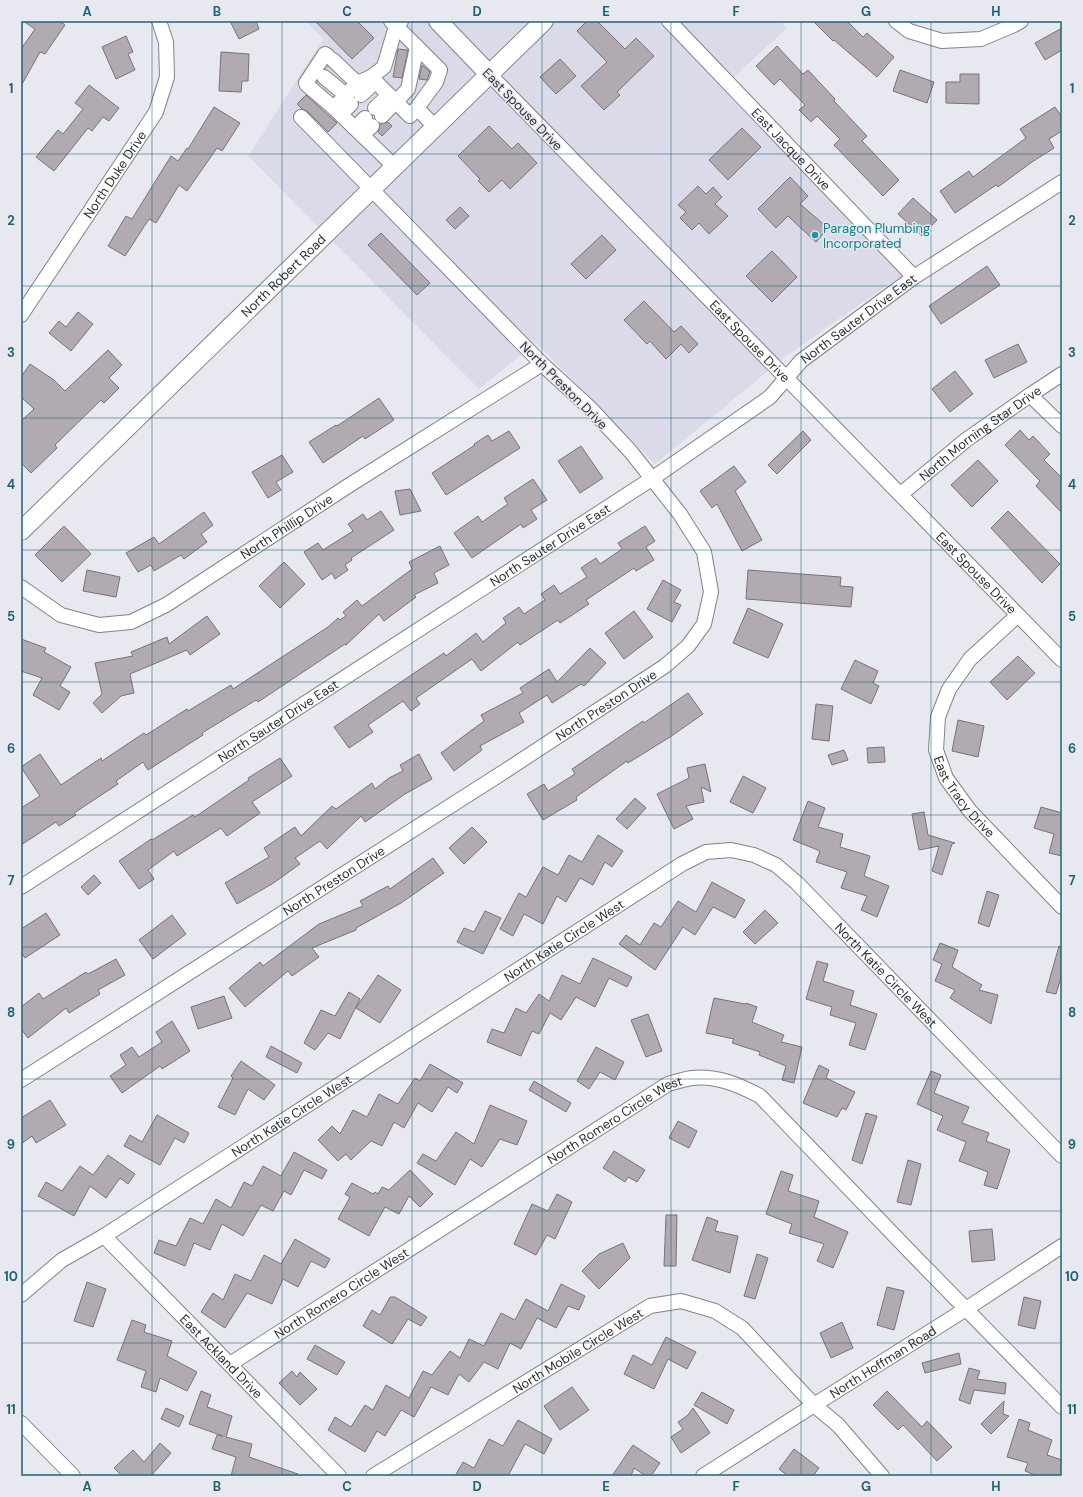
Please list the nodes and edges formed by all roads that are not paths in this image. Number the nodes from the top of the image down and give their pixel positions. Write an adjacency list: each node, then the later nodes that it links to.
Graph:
1 (159, 21): 21 (street, North Duke Drive)
2 (438, 21): 9 (main road, East Spouse Drive)
3 (544, 21): 9 (main road, North Robert Road)
4 (669, 21): 20 (street, East Jacque Drive)
5 (896, 21): 6 (street)
6 (1021, 21)
7 (396, 23): 8 (street); 10 (street)
8 (417, 47): 12 (street); 13 (street)
9 (490, 75): 16 (main road, North Robert Road); 24 (street, East Spouse Drive)
10 (373, 79): 11 (street); 12 (street)
11 (348, 99): 11 (street); 15 (street)
12 (392, 99): 13 (street); 15 (street)
13 (417, 108): 16 (street)
14 (301, 117): 19 (street, North Preston Drive)
15 (369, 122): 17 (street)
16 (435, 127): 17 (main road, North Robert Road)
17 (394, 166): 19 (main road, North Robert Road)
18 (1062, 182): 20 (street, North Sauter Drive East)
19 (371, 189): 22 (street, North Preston Drive); 29 (main road, North Robert Road)
20 (914, 277): 24 (street, North Sauter Drive East)
21 (21, 315)
22 (542, 364): 27 (street, North Preston Drive); 30 (street, North Phillip Drive)
23 (1062, 374): 25 (street, North Morning Star Drive)
24 (786, 378): 27 (street, North Sauter Drive East); 28 (street, East Spouse Drive)
25 (1030, 395): 26 (street); 28 (street, North Morning Star Drive)
26 (1062, 426)
27 (653, 478): 33 (street, North Sauter Drive East); 35 (street, North Preston Drive)
28 (901, 494): 31 (street, East Spouse Drive)
29 (21, 531)
30 (21, 587)
31 (1018, 615): 32 (street, East Spouse Drive); 34 (street, East Tracy Drive)
32 (1062, 660)
33 (21, 887)
34 (1062, 907)
35 (21, 1080)
36 (1062, 1156): 37 (street, North Katie Circle West)
37 (104, 1236): 39 (street, North Katie Circle West); 41 (street, East Ackland Drive)
38 (1062, 1246): 40 (street, North Hoffman Road)
39 (21, 1295)
40 (966, 1309): 41 (street, North Romero Circle West); 42 (street, North Hoffman Road); 43 (street, North Romero Circle West)
41 (230, 1364): 46 (street, East Ackland Drive)
42 (814, 1404): 47 (street, North Mobile Circle West); 48 (street, North Hoffman Road); 49 (street, North Mobile Circle West)
43 (1062, 1406)
44 (21, 1423): 45 (street)
45 (73, 1476)
46 (339, 1476)
47 (373, 1476)
48 (703, 1476)
49 (882, 1476)

